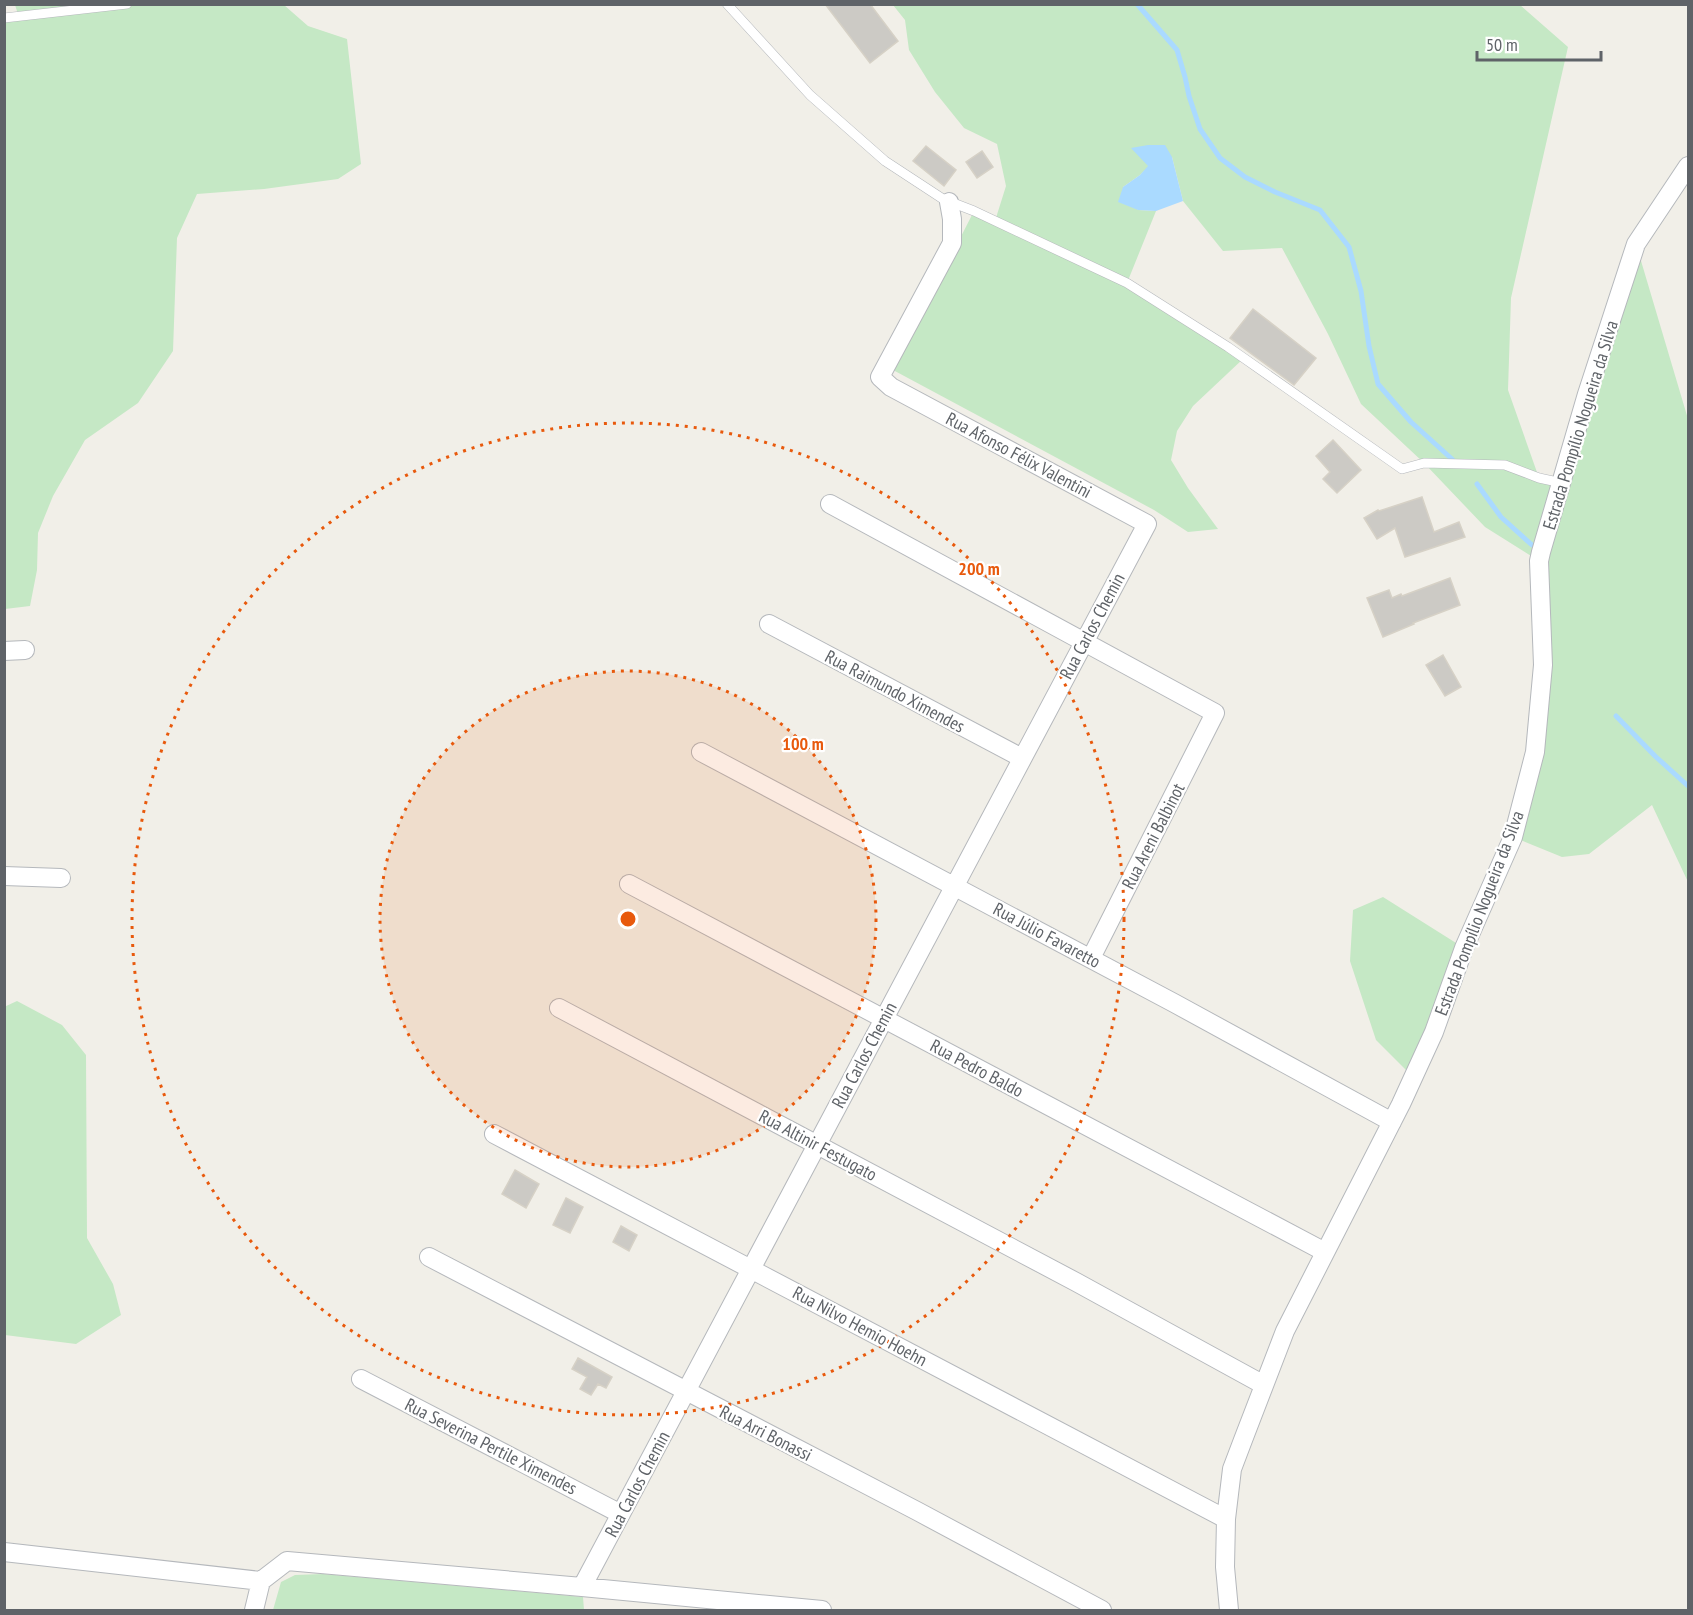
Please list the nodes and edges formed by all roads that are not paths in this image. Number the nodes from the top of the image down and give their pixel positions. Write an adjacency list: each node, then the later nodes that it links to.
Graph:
1 (127, 4): 3 (lane)
2 (727, 4): 5 (lane)
3 (4, 18)
4 (1689, 166): 6 (street, Estrada Pompílio Nogueira da Silva)
5 (949, 202): 6 (lane); 8 (street, Rua Afonso Félix Valentini)
6 (1562, 483): 22 (street, Estrada Pompílio Nogueira da Silva)
7 (830, 504): 10 (street)
8 (1147, 524): 10 (street, Rua Carlos Chemin)
9 (769, 624): 14 (street, Rua Raimundo Ximendes)
10 (1084, 642): 14 (street, Rua Carlos Chemin); 19 (street, Rua Areni Balbinot)
11 (25, 650): 12 (street)
12 (4, 651)
13 (701, 752): 18 (street, Rua Júlio Favaretto)
14 (1022, 758): 18 (street, Rua Carlos Chemin)
15 (4, 876): 16 (street)
16 (61, 878)
17 (629, 884): 21 (street, Rua Pedro Baldo)
18 (954, 886): 19 (street, Rua Júlio Favaretto); 21 (street, Rua Carlos Chemin)
19 (1091, 958): 22 (street, Rua Júlio Favaretto)
20 (559, 1008): 24 (street, Rua Altinir Festugato)
21 (884, 1019): 24 (street, Rua Carlos Chemin); 25 (street, Rua Pedro Baldo)
22 (1392, 1122): 25 (street, Estrada Pompílio Nogueira da Silva)
23 (494, 1134): 27 (street, Rua Nilvo Hemio Hoehn)
24 (817, 1145): 27 (street, Rua Carlos Chemin); 29 (street, Rua Altinir Festugato)
25 (1325, 1252): 29 (street, Estrada Pompílio Nogueira da Silva)
26 (429, 1257): 30 (street, Rua Arri Bonassi)
27 (751, 1269): 30 (street, Rua Carlos Chemin); 32 (street, Rua Nilvo Hemio Hoehn)
28 (361, 1379): 31 (street, Rua Severina Pertile Ximendes)
29 (1264, 1385): 32 (street, Estrada Pompílio Nogueira da Silva)
30 (686, 1391): 31 (street, Rua Carlos Chemin); 38 (street, Rua Arri Bonassi)
31 (621, 1514): 35 (street, Rua Carlos Chemin)
32 (1226, 1519): 39 (street, Estrada Pompílio Nogueira da Silva)
33 (4, 1552): 34 (street)
34 (261, 1581): 35 (street); 36 (street)
35 (582, 1587): 37 (street)
36 (254, 1611)
37 (822, 1611)
38 (1102, 1611)
39 (1229, 1611)

